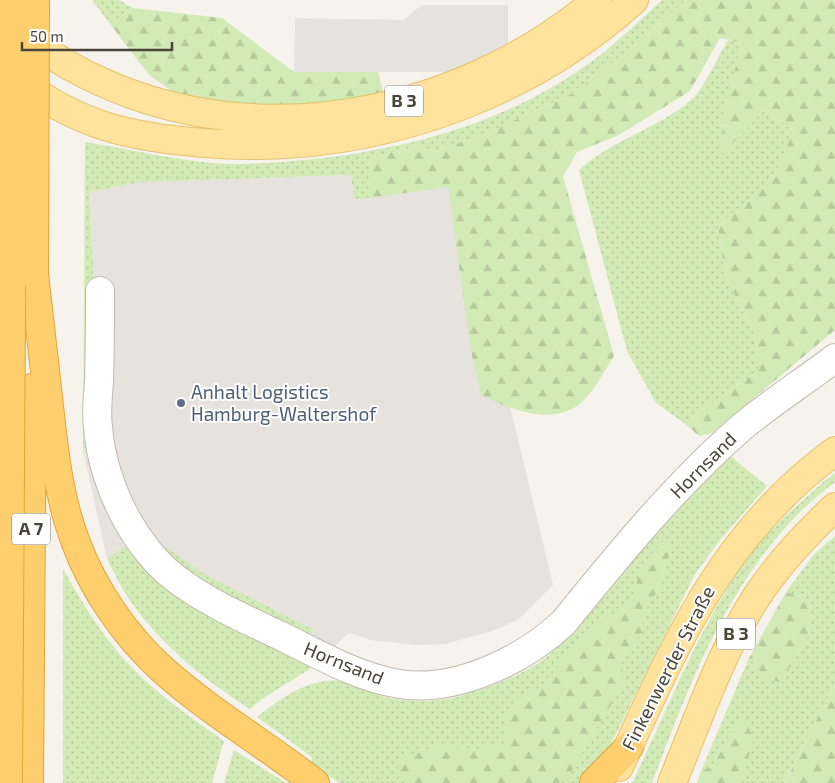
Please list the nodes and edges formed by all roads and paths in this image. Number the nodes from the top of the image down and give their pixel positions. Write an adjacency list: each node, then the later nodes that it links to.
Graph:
1 (13, 0): 14 (highway, A 7, bridge)
2 (35, 0): 7 (highway, A 7, bridge)
3 (597, 0): 5 (main road, B 3)
4 (634, 0): 6 (main road, B 3)
5 (0, 12)
6 (0, 66)
7 (34, 274): 13 (highway); 15 (highway, A 7)
8 (100, 291): 9 (street, Hornsand)
9 (835, 358)
10 (835, 451): 12 (main road, Finkenwerder Straße / B 3)
11 (835, 507): 18 (main road, B 3)
12 (628, 746): 16 (highway); 17 (main road, Finkenwerder Straße / B 3)
13 (308, 778)
14 (8, 783)
15 (29, 783)
16 (594, 783)
17 (612, 783)
18 (672, 783)

